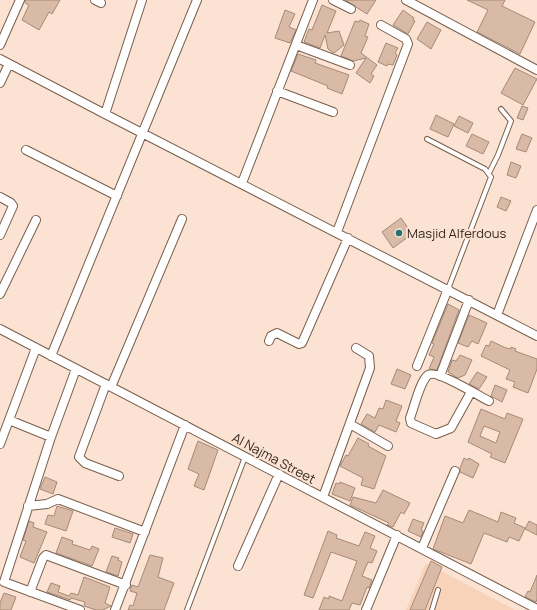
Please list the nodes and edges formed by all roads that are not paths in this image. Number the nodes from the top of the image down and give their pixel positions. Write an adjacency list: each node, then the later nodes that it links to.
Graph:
1 (20, 0): 9 (street)
2 (142, 0): 19 (street)
3 (197, 0): 20 (street)
4 (313, 0): 10 (street)
5 (333, 0): 7 (street)
6 (406, 0): 14 (street)
7 (351, 9)
8 (381, 25): 30 (street)
9 (0, 45)
10 (296, 45): 13 (street); 16 (street)
11 (0, 59): 12 (street)
12 (9, 64): 15 (street); 19 (street)
13 (350, 65)
14 (537, 70)
15 (0, 83)
16 (277, 91): 18 (street); 24 (street)
17 (501, 109): 23 (lane)
18 (333, 112)
19 (104, 114): 20 (street)
20 (142, 133): 24 (street); 25 (street)
21 (427, 139): 23 (lane)
22 (26, 150): 25 (street)
23 (489, 172): 33 (lane)
24 (242, 183): 30 (street)
25 (117, 196): 42 (street)
26 (0, 197): 31 (street)
27 (537, 210): 36 (street)
28 (182, 219): 46 (street)
29 (36, 220): 34 (street)
30 (337, 232): 32 (street)
31 (0, 235)
32 (348, 238): 33 (street); 39 (street)
33 (448, 289): 35 (street); 43 (street)
34 (0, 294)
35 (470, 300): 36 (street); 45 (street)
36 (498, 315): 38 (street)
37 (0, 329): 40 (street, Al Najma Street)
38 (537, 336)
39 (269, 341)
40 (36, 348): 42 (street, Al Najma Street); 49 (street)
41 (356, 348): 50 (street)
42 (51, 356): 44 (street, Al Najma Street)
43 (417, 366)
44 (76, 369): 46 (street, Al Najma Street); 52 (street)
45 (440, 376): 47 (street); 47 (street)
46 (109, 386): 51 (street, Al Najma Street); 58 (street)
47 (471, 392): 48 (street)
48 (489, 402)
49 (9, 420): 52 (street); 53 (street)
50 (350, 424): 54 (street); 59 (street)
51 (185, 425): 55 (street, Al Najma Street); 61 (street)
52 (51, 437): 60 (street)
53 (0, 444)
54 (388, 446)
55 (245, 457): 57 (street, Al Najma Street); 71 (lane)
56 (455, 471): 63 (street)
57 (279, 474): 59 (street, Al Najma Street); 64 (street)
58 (119, 476)
59 (323, 497): 62 (street, Al Najma Street)
60 (28, 506): 61 (street); 67 (street)
61 (146, 532): 65 (street)
62 (397, 535): 63 (street, Al Najma Street); 72 (street)
63 (422, 548): 68 (street, Al Najma Street)
64 (238, 566)
65 (126, 585): 67 (street); 70 (street)
66 (438, 590): 73 (lane)
67 (30, 592): 69 (street)
68 (537, 609)
69 (80, 610)
70 (115, 610)
71 (187, 610)
72 (366, 610)
73 (432, 610)

